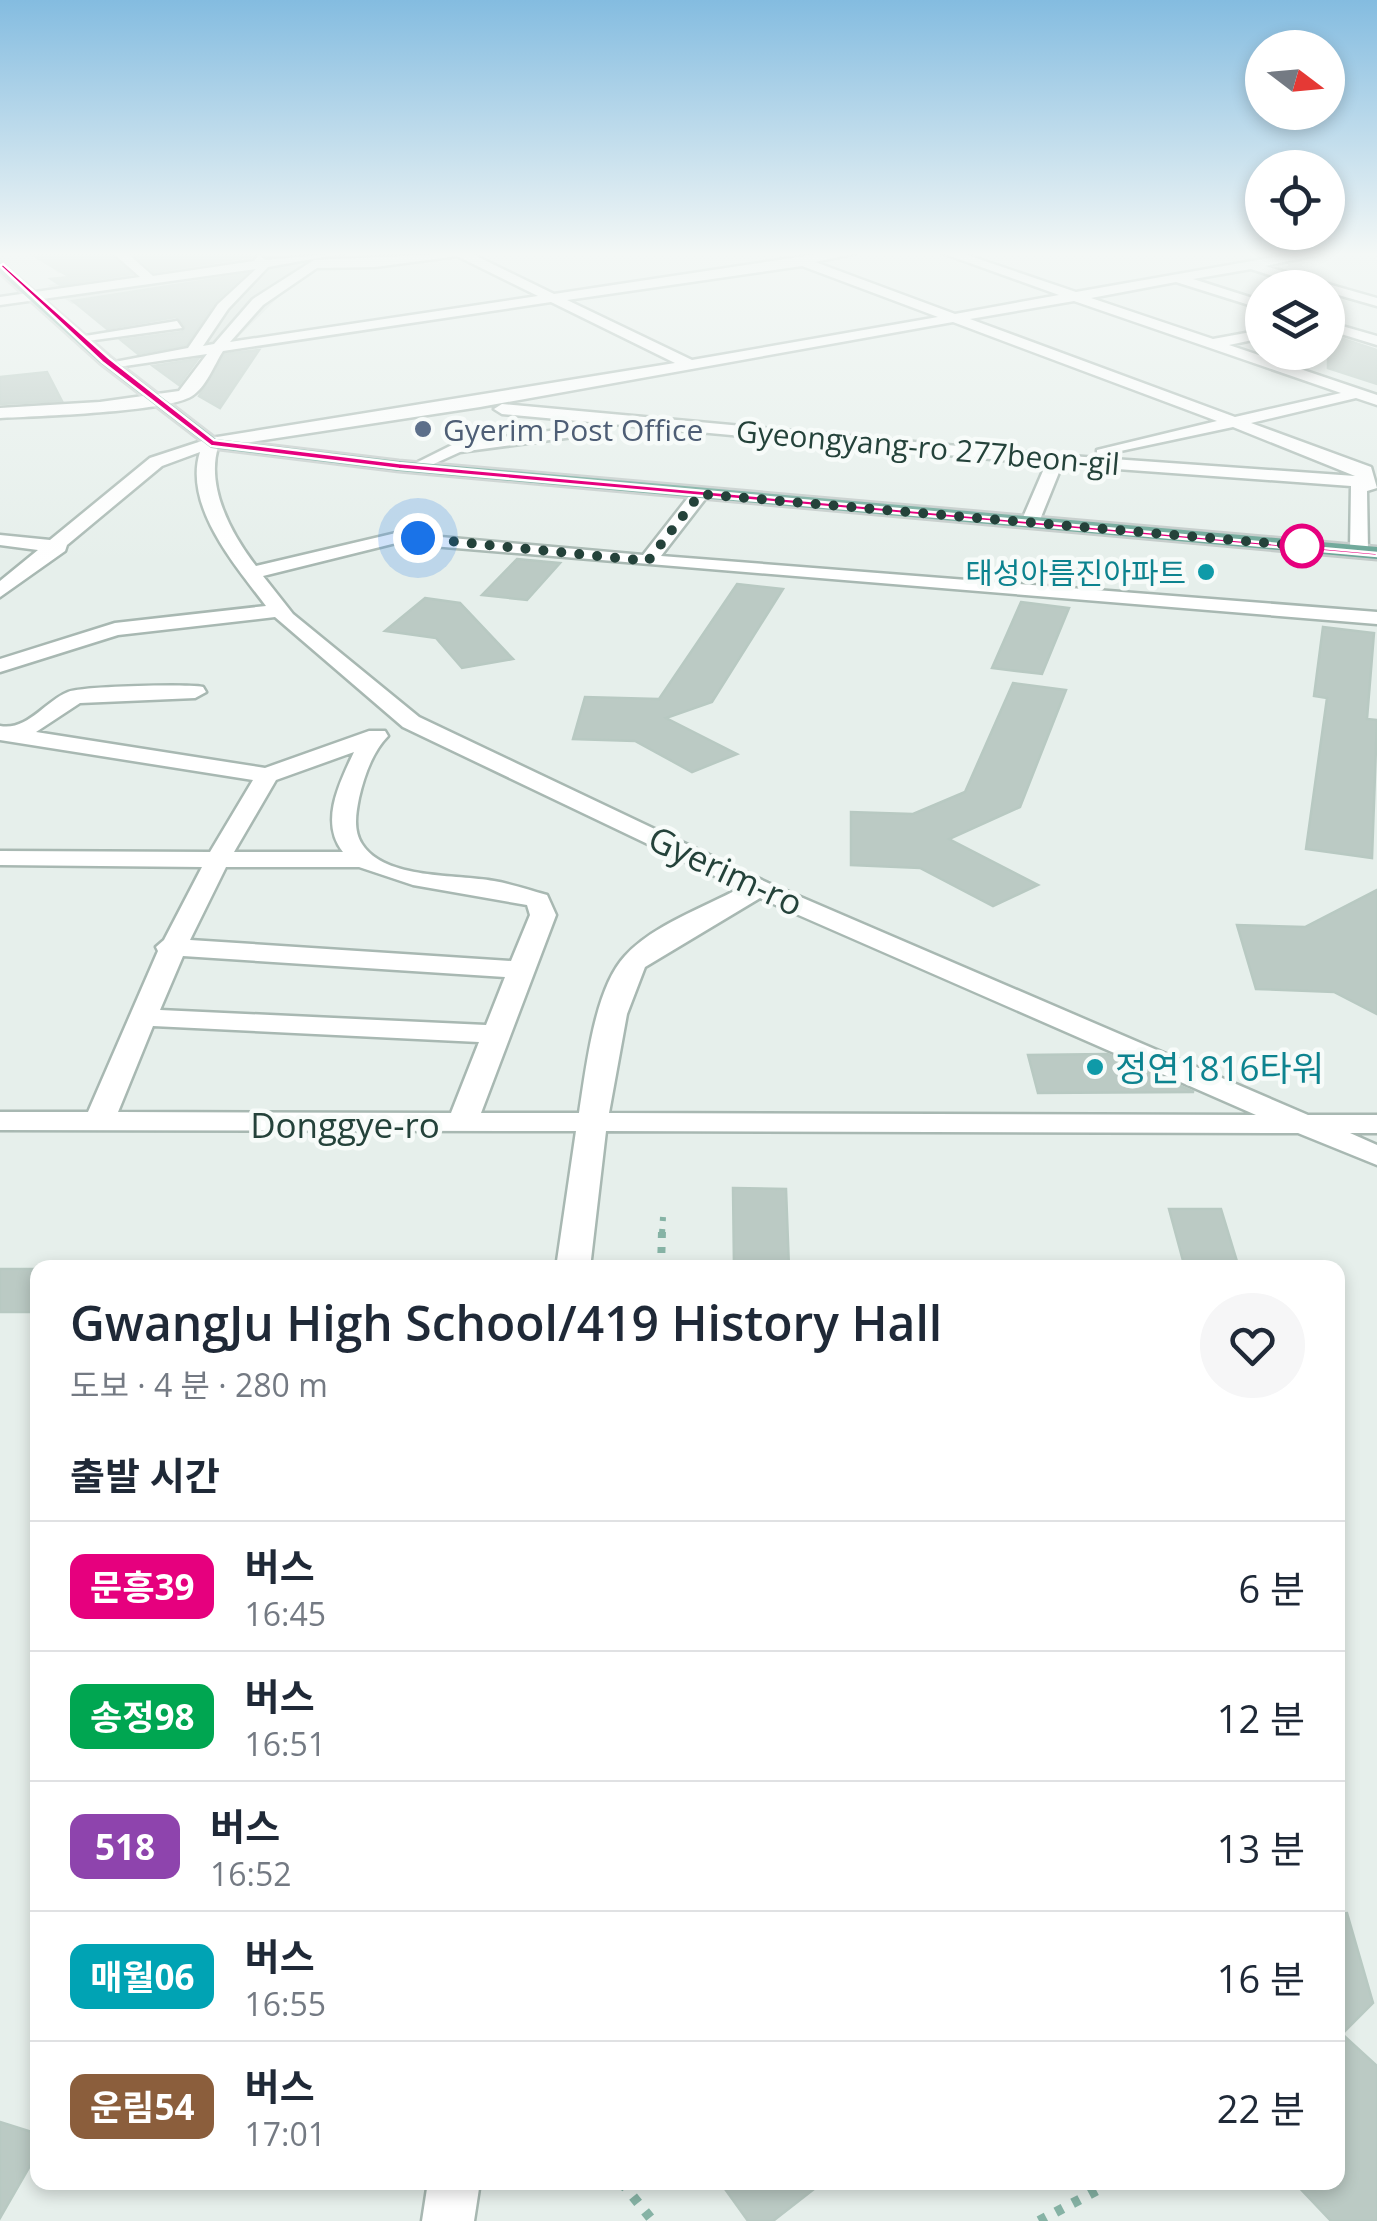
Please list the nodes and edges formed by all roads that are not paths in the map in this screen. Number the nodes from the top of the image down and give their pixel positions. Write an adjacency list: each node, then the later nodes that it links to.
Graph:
1 (102, 357): 8 (main road)
2 (161, 357): 8 (street)
3 (211, 357): 14 (street)
4 (673, 357): 9 (street)
5 (740, 357): 9 (street)
6 (1059, 357): 17 (street)
7 (1250, 357): 11 (street)
8 (111, 364): 14 (main road)
9 (691, 365): 13 (street)
10 (1377, 389): 11 (street)
11 (1358, 393): 12 (street); 17 (street)
12 (1377, 400)
13 (480, 402): 16 (street, Gyeongyang-ro 277beon-gil); 19 (street)
14 (162, 405): 15 (street); 18 (street); 19 (main road)
15 (0, 413)
16 (626, 421): 20 (street, Gyeongyang-ro 277beon-gil); 22 (street)
17 (1228, 421): 21 (street); 23 (street)
18 (18, 430)
19 (211, 443): 22 (main road); 27 (street); 30 (street, Gyerim-ro)
20 (1056, 460): 21 (street, Gyeongyang-ro 277beon-gil); 25 (street)
21 (1092, 460): 23 (street, Gyeongyang-ro 277beon-gil)
22 (416, 468): 24 (main road)
23 (1369, 482): 28 (street)
24 (700, 494): 25 (main road); 29 (street)
25 (1030, 522): 28 (main road)
26 (0, 540): 27 (street)
27 (59, 547): 31 (street)
28 (1368, 552)
29 (648, 561): 30 (street); 33 (street)
30 (252, 573): 32 (street, Gyerim-ro)
31 (0, 591)
32 (280, 610): 34 (street); 36 (street, Gyerim-ro)
33 (1377, 618)
34 (0, 666)
35 (195, 692): 37 (street)
36 (411, 722): 38 (street); 43 (street, Gyerim-ro)
37 (4, 737): 39 (street)
38 (371, 738): 39 (street); 42 (street)
39 (267, 775): 41 (street)
40 (0, 858): 41 (street)
41 (214, 860): 42 (street); 44 (street)
42 (360, 860): 45 (street)
43 (759, 888): 50 (street, Gyerim-ro); 53 (street)
44 (170, 948): 45 (street); 46 (street)
45 (520, 970): 47 (street)
46 (140, 1017): 47 (street); 49 (street)
47 (497, 1034): 52 (street)
48 (0, 1121): 49 (street, Donggye-ro)
49 (99, 1123): 52 (street, Donggye-ro)
50 (1302, 1124): 51 (street, Donggye-ro); 53 (street, Donggye-ro); 54 (street, Gyerim-ro)
51 (1377, 1124)
52 (461, 1125): 53 (street, Donggye-ro)
53 (592, 1126): 55 (street)
54 (1377, 1156)
55 (574, 1260)
56 (453, 2190): 57 (street)
57 (448, 2221)

